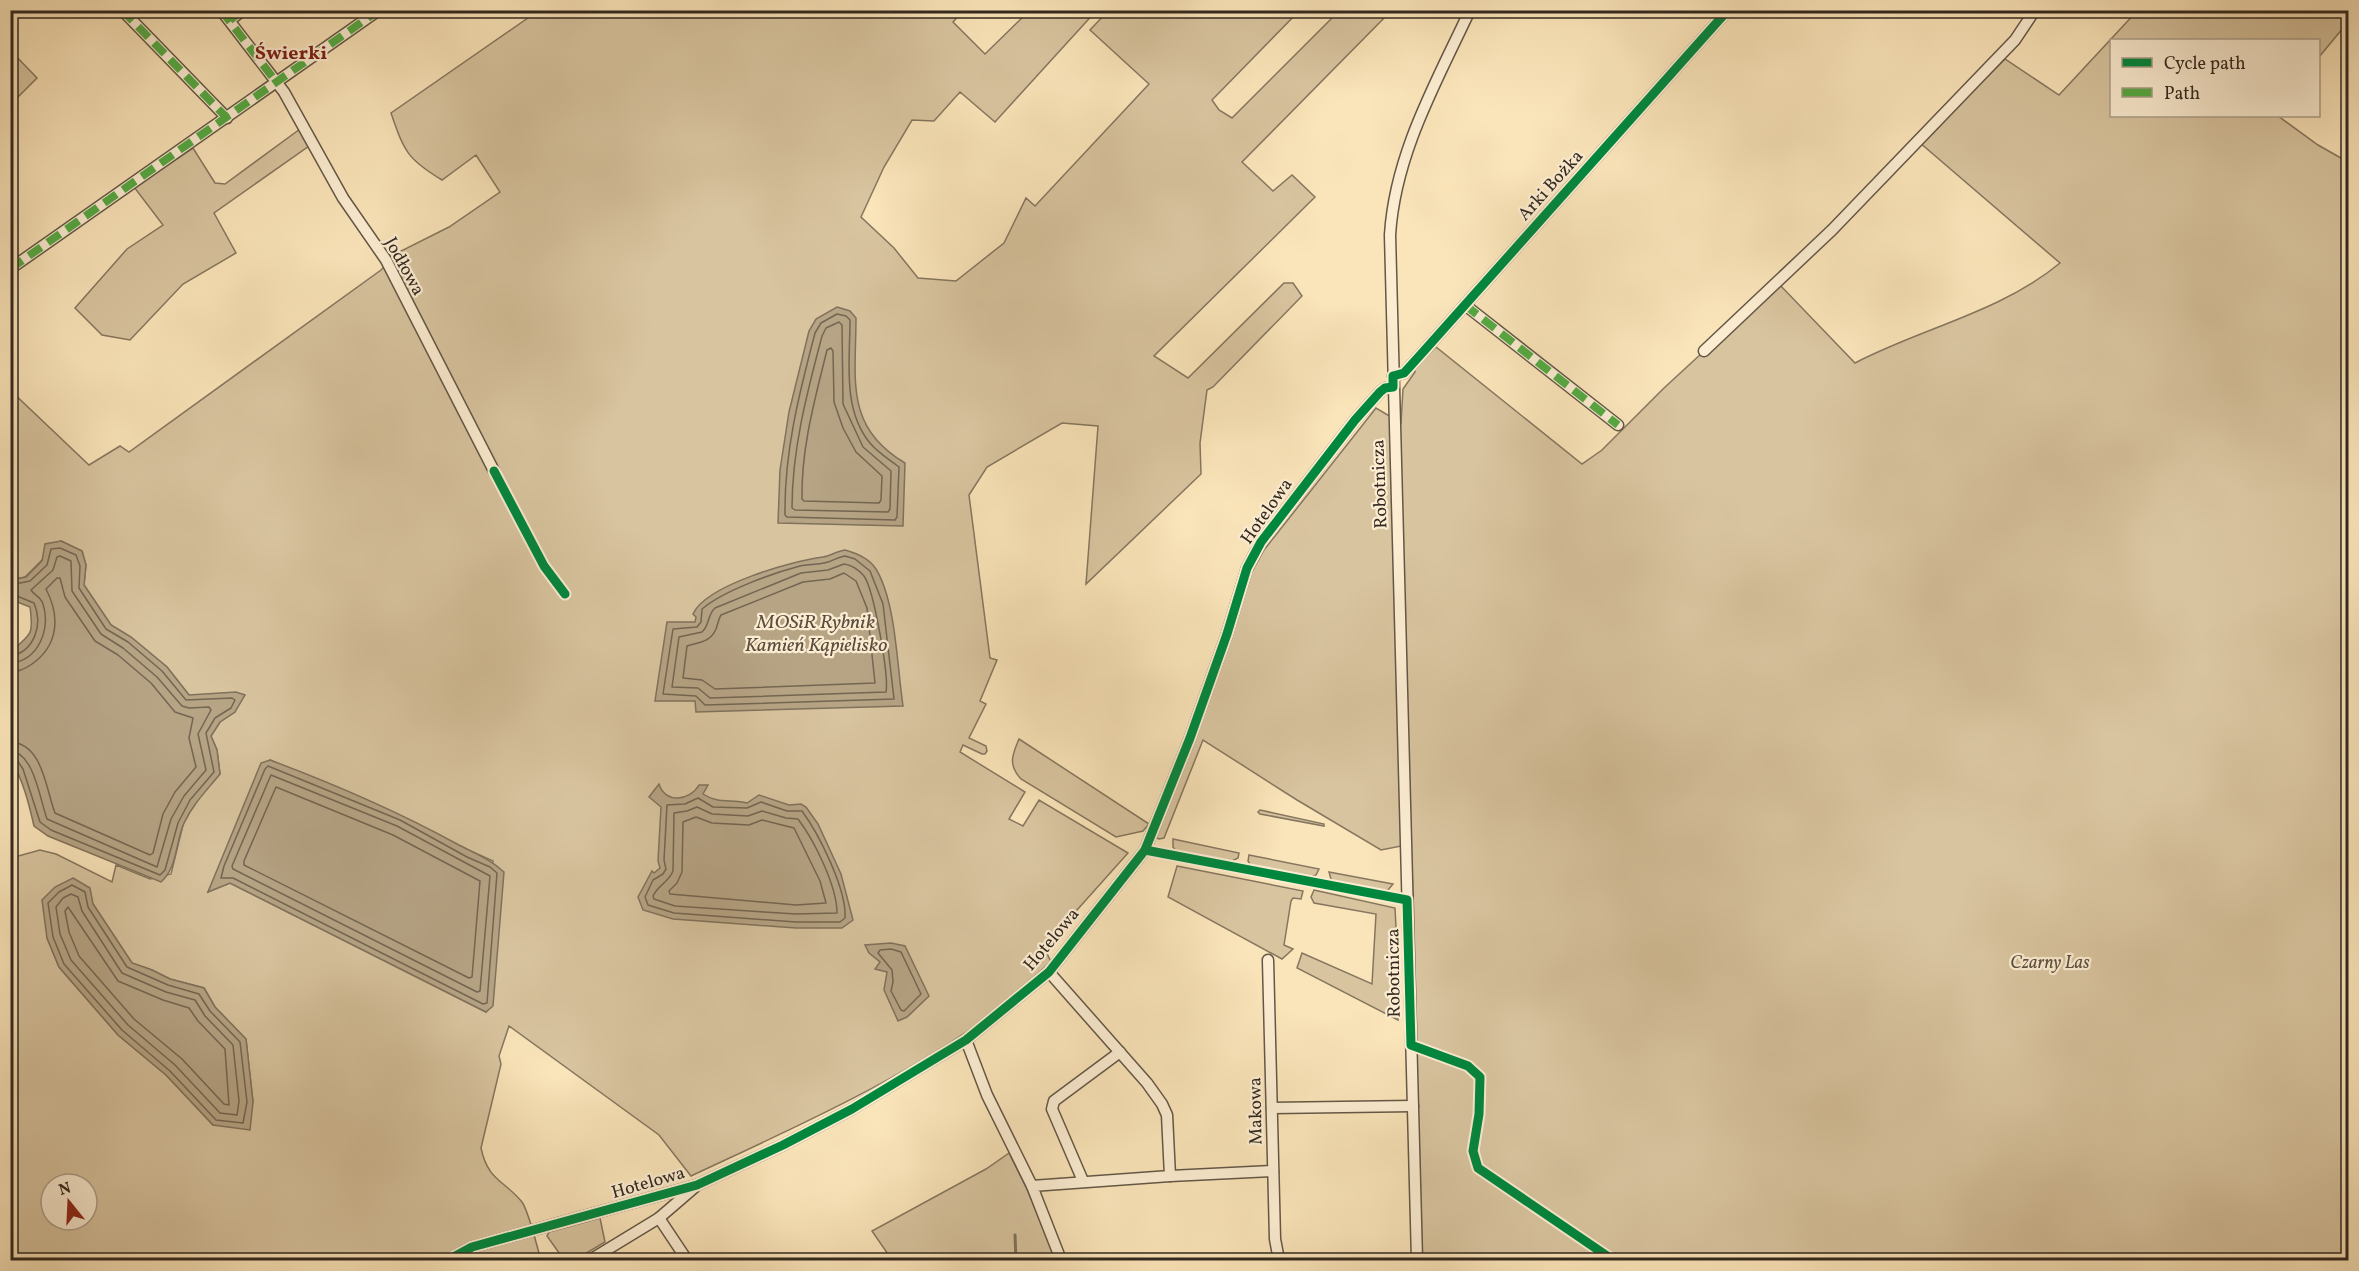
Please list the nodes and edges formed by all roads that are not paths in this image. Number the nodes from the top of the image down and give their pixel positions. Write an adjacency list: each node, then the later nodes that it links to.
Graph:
1 (122, 10): 12 (street)
2 (221, 10): 10 (street, Jodłowa)
3 (243, 10): 10 (street)
4 (379, 10): 11 (street)
5 (1470, 10): 16 (street, Robotnicza)
6 (1728, 10): 14 (street, Arki Bożka)
7 (2035, 10): 15 (street)
8 (2343, 10): 9 (street)
9 (2349, 15)
10 (230, 20): 11 (street, Jodłowa)
11 (277, 83): 12 (street); 18 (street, Jodłowa)
12 (227, 118): 13 (street)
13 (10, 269)
14 (1465, 305): 16 (street, Arki Bożka); 17 (street)
15 (1704, 351)
16 (1393, 381): 20 (street, Hotelowa); 23 (street, Robotnicza)
17 (1618, 425)
18 (494, 471)
19 (1268, 960): 24 (street, Makowa)
20 (1049, 972): 21 (street, Hotelowa); 22 (street)
21 (966, 1040): 28 (street, Hotelowa); 29 (street)
22 (1120, 1052): 26 (street); 27 (street)
23 (1413, 1106): 24 (street); 36 (street, Robotnicza)
24 (1272, 1108): 25 (street, Makowa)
25 (1273, 1171): 26 (street); 35 (street, Makowa)
26 (1170, 1176): 27 (street)
27 (1083, 1181): 29 (street)
28 (697, 1185): 30 (street, Hotelowa); 31 (street, Hotelowa)
29 (1032, 1186): 34 (street)
30 (659, 1218): 32 (street, Hotelowa); 33 (street, Hotelowa)
31 (448, 1260)
32 (590, 1260)
33 (687, 1260)
34 (1061, 1260)
35 (1279, 1260)
36 (1417, 1260)

